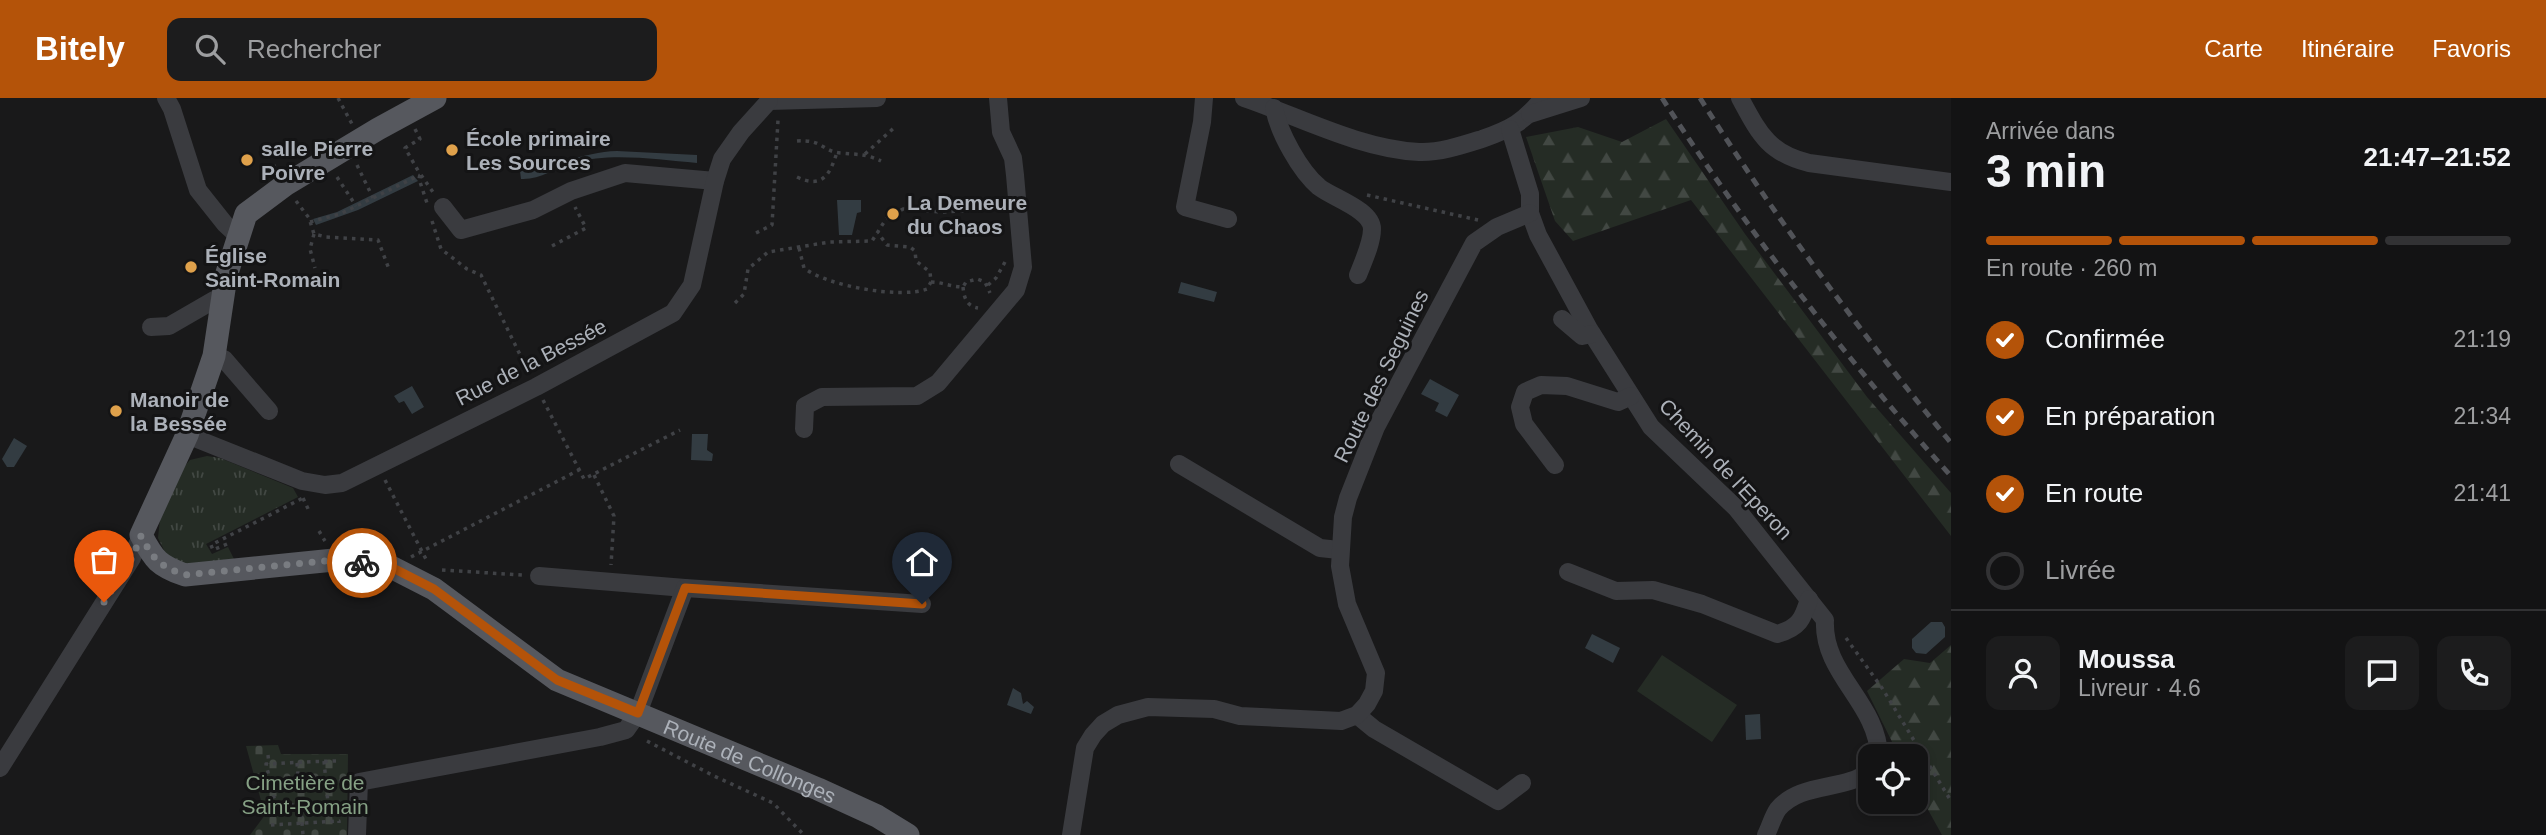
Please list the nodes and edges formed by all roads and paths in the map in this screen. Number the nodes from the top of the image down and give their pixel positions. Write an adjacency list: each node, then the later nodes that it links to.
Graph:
1 (166, 98): 41 (street)
2 (338, 98): 18 (path)
3 (435, 98): 13 (main road)
4 (877, 98): 11 (street)
5 (998, 98): 63 (street)
6 (1204, 98): 35 (street)
7 (1244, 98): 12 (street)
8 (1543, 98): 14 (street)
9 (1581, 98): 14 (street)
10 (1740, 98): 26 (street)
11 (768, 99): 25 (street, Rue de la Bessée); 38 (path)
12 (1274, 108): 16 (street); 47 (street)
13 (407, 113): 18 (main road); 23 (path)
14 (1530, 114): 16 (street)
15 (895, 126): 20 (path)
16 (1510, 129): 34 (street)
17 (797, 141): 19 (path)
18 (354, 143): 21 (main road); 28 (path)
19 (836, 152): 20 (path); 24 (path)
20 (864, 154): 22 (path)
21 (326, 160): 31 (path); 41 (main road)
22 (881, 161)
23 (420, 174): 28 (path); 32 (path); 32 (path)
24 (797, 177)
25 (715, 181): 32 (street); 71 (street, Rue de la Bessée)
26 (1951, 182)
27 (1362, 195): 37 (path)
28 (373, 198): 31 (path)
29 (296, 200): 36 (path)
30 (574, 205): 42 (path)
31 (356, 206): 36 (path)
32 (434, 210): 59 (path)
33 (976, 210): 39 (path)
34 (1530, 213): 37 (street, Route des Seguines); 57 (street, Chemin de l'Eperon)
35 (1228, 219)
36 (310, 222): 40 (path)
37 (1497, 227): 77 (street, Route des Seguines)
38 (756, 233)
39 (877, 233): 43 (path); 48 (path)
40 (314, 234): 45 (path); 46 (path)
41 (239, 237): 52 (main road)
42 (552, 246)
43 (799, 248): 48 (path); 53 (path)
44 (1007, 258): 49 (path)
45 (315, 268)
46 (389, 269)
47 (1358, 275)
48 (931, 282): 50 (path)
49 (988, 285): 50 (path); 51 (path)
50 (963, 287): 54 (path)
51 (990, 297)
52 (223, 300): 56 (street); 58 (main road)
53 (735, 303)
54 (983, 306)
55 (1562, 319): 57 (street)
56 (151, 327)
57 (1592, 334): 61 (street, Chemin de l'Eperon)
58 (214, 356): 62 (street); 65 (main road)
59 (527, 370)
60 (540, 395): 68 (path)
61 (1631, 396): 67 (street); 84 (street, Chemin de l'Eperon)
62 (269, 411)
63 (804, 429)
64 (680, 430): 69 (path)
65 (187, 435): 71 (street, Rue de la Bessée); 74 (main road)
66 (1179, 464): 77 (street)
67 (1556, 466)
68 (579, 470): 69 (path); 78 (path)
69 (594, 474): 81 (path)
70 (386, 481): 78 (path)
71 (302, 489): 72 (path); 75 (path)
72 (310, 513)
73 (319, 531): 76 (path)
74 (141, 536): 88 (main road, Route de Collonges); 95 (street)
75 (227, 544)
76 (326, 544)
77 (1339, 550): 87 (street, Route des Seguines)
78 (421, 551): 79 (path); 82 (path)
79 (404, 560)
80 (1568, 572): 84 (street)
81 (610, 573)
82 (539, 576): 83 (street)
83 (685, 588): 85 (street); 88 (street)
84 (1809, 598): 86 (street, Chemin de l'Eperon)
85 (922, 604)
86 (1825, 620): 89 (street, Chemin de l'Eperon); 102 (path)
87 (1357, 715): 99 (street); 111 (street)
88 (632, 721): 108 (street); 109 (path); 110 (main road, Route de Collonges)
89 (1878, 744)
90 (268, 755): 94 (path)
91 (324, 761): 92 (path); 93 (path); 98 (path)
92 (339, 761)
93 (297, 762): 94 (path); 100 (path)
94 (269, 764): 101 (path)
95 (0, 768)
96 (1858, 779): 112 (street)
97 (348, 780): 98 (path)
98 (325, 782): 100 (path); 103 (path)
99 (1522, 783)
100 (299, 784): 101 (path); 103 (path)
101 (271, 786): 103 (path)
102 (1951, 800)
103 (301, 806): 105 (path)
104 (339, 821): 105 (path)
105 (302, 824): 106 (path); 107 (path)
106 (271, 825)
107 (303, 835)
108 (357, 835)
109 (804, 835)
110 (908, 835)
111 (1070, 835)
112 (1766, 835)

